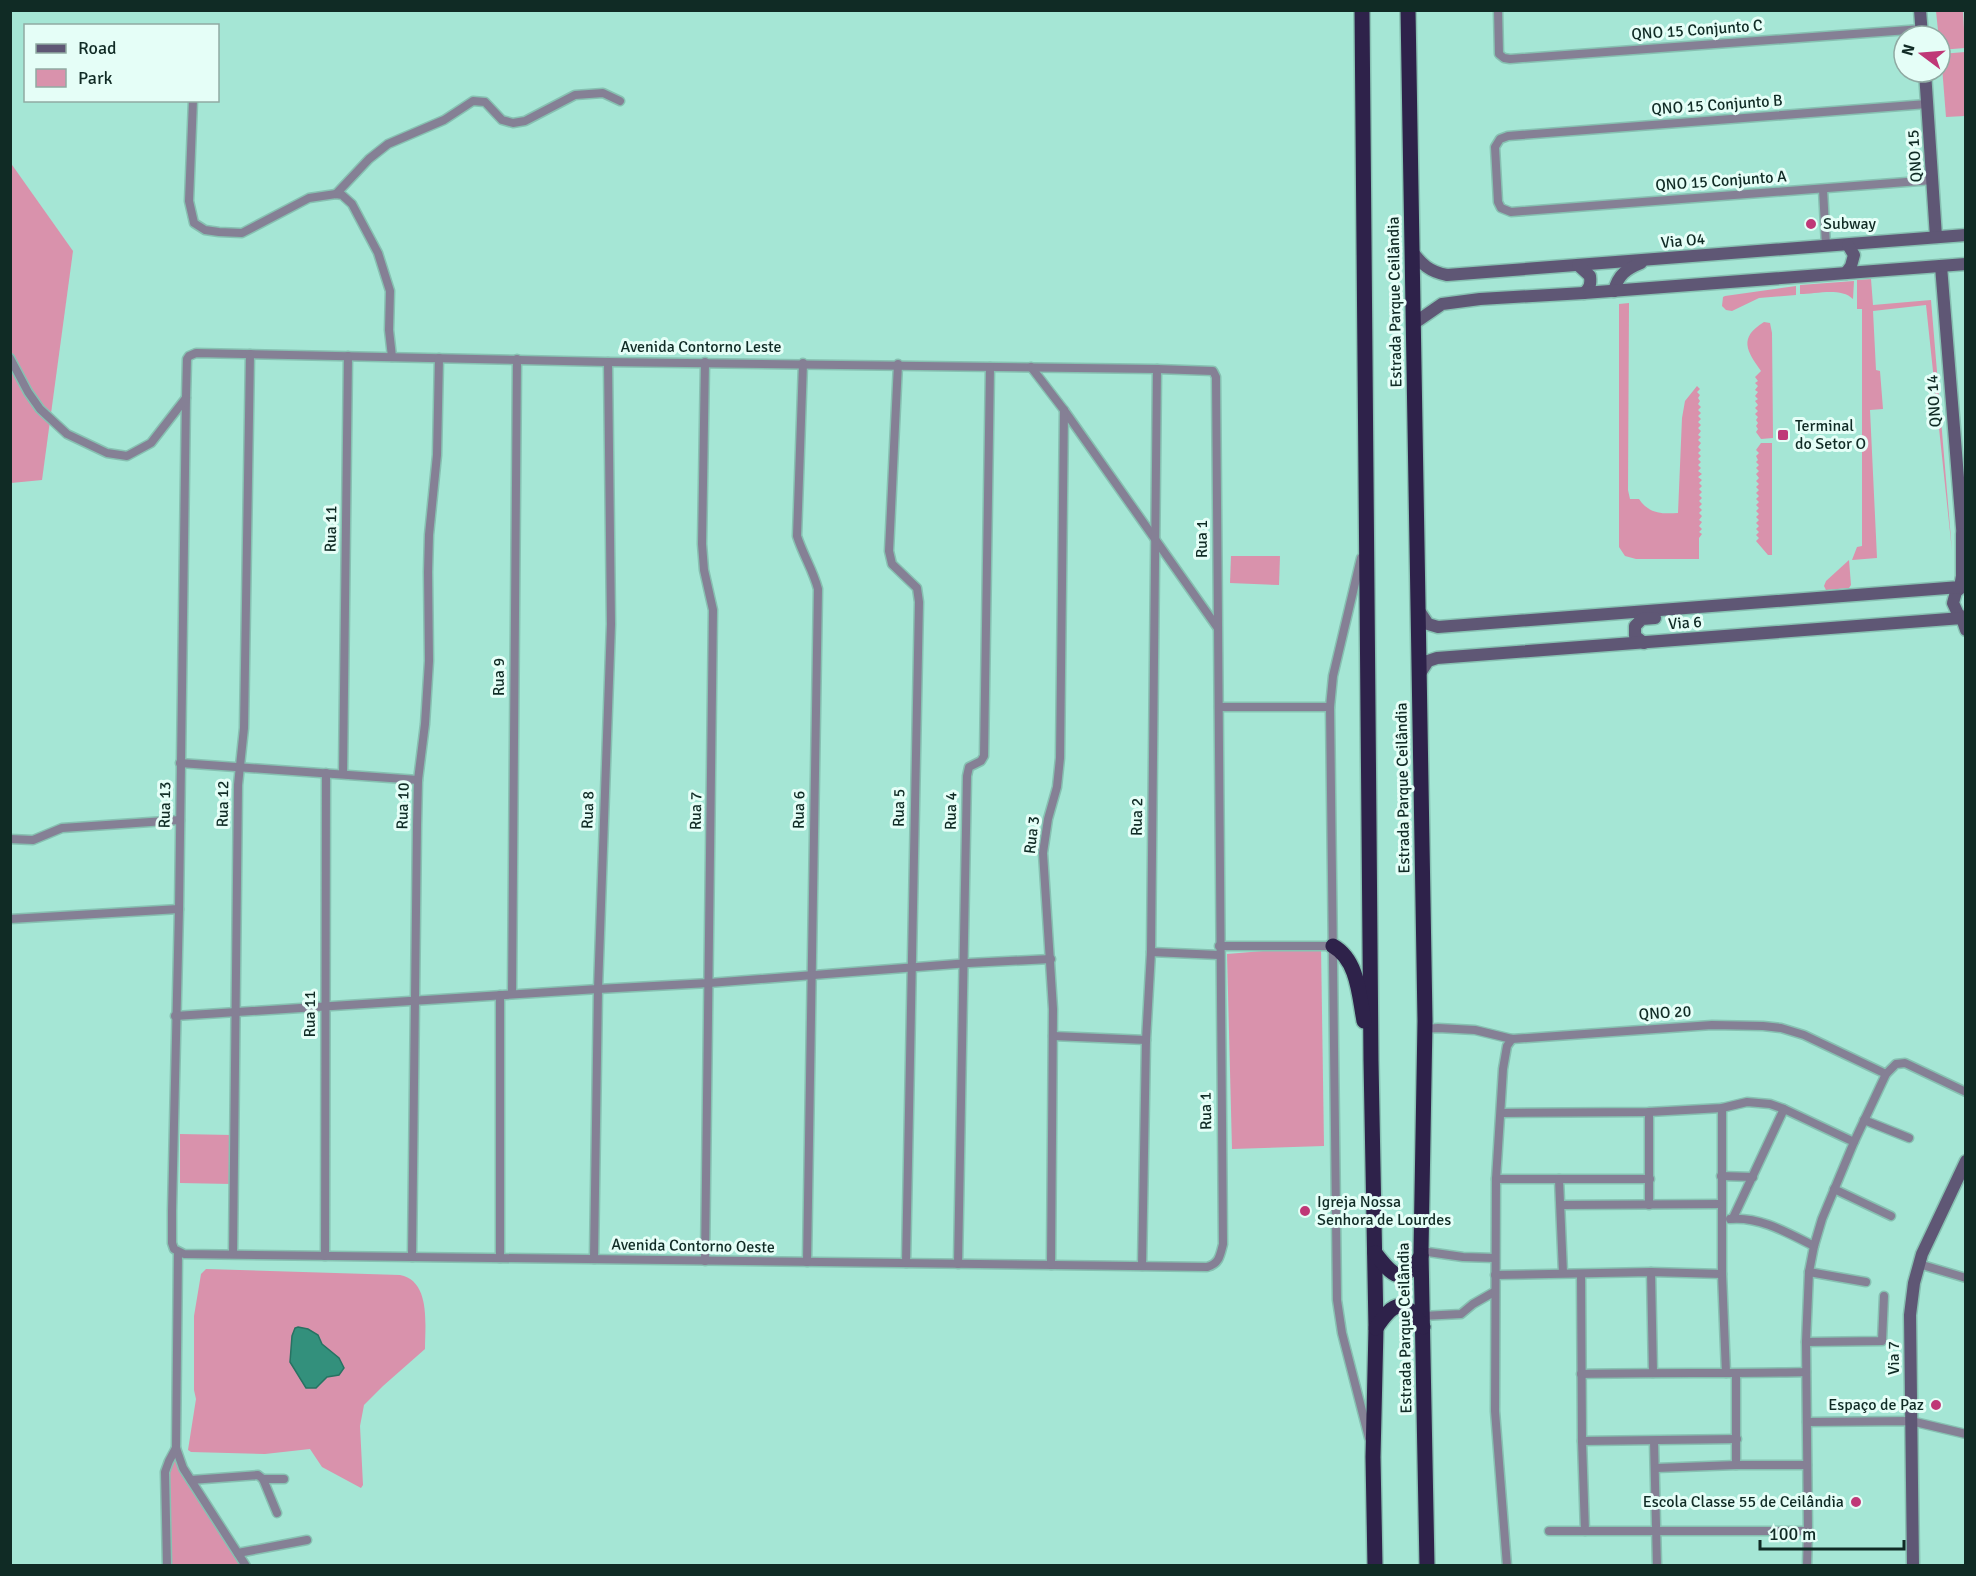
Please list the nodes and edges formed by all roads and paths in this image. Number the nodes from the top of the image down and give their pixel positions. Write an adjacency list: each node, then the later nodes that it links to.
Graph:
1 (1362, 10): 45 (highway, Estrada Parque Ceilândia)
2 (1408, 10): 17 (highway, Estrada Parque Ceilândia)
3 (1498, 10): 4 (street, QNO 15 Conjunto C)
4 (1892, 35)
5 (1926, 84): 8 (main road, QNO 15)
6 (620, 101): 11 (street)
7 (193, 102): 11 (street)
8 (1927, 104): 9 (main road, QNO 15); 12 (street, QNO 15 Conjunto B)
9 (1933, 180): 10 (street, QNO 15 Conjunto A); 14 (main road, QNO 15)
10 (1823, 189): 12 (street, QNO 15 Conjunto A); 16 (street)
11 (336, 194): 29 (street)
12 (1511, 212)
13 (1965, 235): 14 (main road, Via O4)
14 (1936, 237): 15 (main road, Via O4)
15 (1848, 245): 16 (main road, Via O4); 22 (main road)
16 (1826, 246): 18 (main road, Via O4)
17 (1412, 251): 20 (main road, Via O4); 25 (highway, Estrada Parque Ceilândia)
18 (1651, 260): 20 (main road, Via O4); 23 (main road)
19 (1965, 264): 21 (main road)
20 (1578, 265): 24 (main road)
21 (1941, 266): 22 (main road); 43 (main road, QNO 14)
22 (1846, 273): 23 (main road)
23 (1614, 291): 24 (main road)
24 (1584, 293): 25 (main road)
25 (1413, 324): 49 (highway, Estrada Parque Ceilândia)
26 (250, 354): 27 (street, Avenida Contorno Leste); 28 (street, Avenida Contorno Leste); 57 (street, Rua 12)
27 (189, 356): 41 (street, Rua 13)
28 (348, 356): 29 (street, Avenida Contorno Leste); 59 (street, Rua 11)
29 (392, 357): 31 (street, Avenida Contorno Leste)
30 (10, 358): 41 (street)
31 (439, 358): 32 (street, Avenida Contorno Leste); 60 (street, Rua 10)
32 (517, 359): 33 (street, Avenida Contorno Leste); 74 (street, Rua 9)
33 (609, 362): 34 (street, Avenida Contorno Leste); 73 (street, Rua 8)
34 (705, 362): 35 (street, Avenida Contorno Leste); 72 (street, Rua 7)
35 (802, 363): 36 (street, Avenida Contorno Leste); 71 (street, Rua 6)
36 (898, 364): 37 (street, Avenida Contorno Leste); 70 (street, Rua 5)
37 (990, 367): 38 (street, Avenida Contorno Leste); 69 (street, Rua 4)
38 (1031, 367): 39 (street, Avenida Contorno Leste); 42 (street)
39 (1157, 369): 40 (street, Avenida Contorno Leste); 44 (street, Rua 2)
40 (1213, 371): 51 (street, Rua 1)
41 (186, 398): 56 (street, Rua 13)
42 (1064, 410): 44 (street); 68 (street, Rua 3)
43 (1962, 534): 46 (main road, QNO 14); 47 (main road, QNO 14)
44 (1155, 538): 51 (street); 66 (street, Rua 2)
45 (1366, 540): 55 (street); 84 (highway, Estrada Parque Ceilândia)
46 (1965, 558)
47 (1963, 586): 48 (main road, Via 6); 50 (main road, QNO 14)
48 (1745, 604): 49 (main road, Via 6); 52 (main road)
49 (1418, 609): 53 (highway, Estrada Parque Ceilândia)
50 (1964, 622): 52 (main road, Via 6)
51 (1217, 627): 54 (street, Rua 1)
52 (1644, 643): 53 (main road, Via 6)
53 (1418, 676): 80 (highway, Estrada Parque Ceilândia)
54 (1219, 707): 55 (street); 67 (street, Rua 1)
55 (1330, 707): 65 (street)
56 (180, 763): 57 (street); 61 (street, Rua 13)
57 (240, 766): 58 (street); 78 (street, Rua 12)
58 (326, 773): 59 (street); 77 (street, Rua 11)
59 (343, 774): 60 (street)
60 (418, 780): 76 (street, Rua 10)
61 (180, 820): 62 (street); 63 (street, Rua 13)
62 (10, 839)
63 (179, 909): 64 (street); 79 (street, Rua 13)
64 (10, 919)
65 (1333, 946): 67 (street); 84 (highway); 150 (street)
66 (1151, 951): 67 (street); 83 (street, Rua 2)
67 (1219, 951): 124 (street, Rua 1)
68 (1051, 959): 69 (street); 81 (street, Rua 3)
69 (963, 964): 70 (street); 120 (street, Rua 4)
70 (910, 968): 71 (street); 119 (street, Rua 5)
71 (811, 976): 72 (street); 118 (street, Rua 6)
72 (709, 983): 73 (street); 117 (street, Rua 7)
73 (598, 989): 74 (street); 116 (street, Rua 8)
74 (512, 994): 75 (street)
75 (500, 995): 76 (street); 114 (street)
76 (416, 1001): 77 (street); 113 (street, Rua 10)
77 (325, 1006): 78 (street); 112 (street, Rua 11)
78 (236, 1012): 79 (street); 110 (street, Rua 12)
79 (175, 1016): 108 (street, Rua 13)
80 (1425, 1029): 82 (street, QNO 20); 111 (highway, Estrada Parque Ceilândia)
81 (1053, 1036): 83 (street); 122 (street, Rua 3)
82 (1512, 1039): 85 (street, QNO 20); 90 (street)
83 (1146, 1040): 123 (street, Rua 2)
84 (1371, 1060): 109 (highway, Estrada Parque Ceilândia)
85 (1886, 1074): 86 (street); 91 (street)
86 (1965, 1092)
87 (1722, 1108): 88 (street); 89 (street); 95 (street)
88 (1784, 1109): 93 (street); 96 (street)
89 (1649, 1112): 90 (street); 99 (street)
90 (1501, 1113): 97 (street)
91 (1864, 1120): 92 (street); 93 (street)
92 (1909, 1138)
93 (1854, 1142): 100 (street)
94 (1965, 1161): 121 (main road, Via 7)
95 (1721, 1176): 96 (street); 101 (street)
96 (1753, 1176): 105 (street)
97 (1496, 1179): 98 (street); 115 (street)
98 (1559, 1179): 99 (street); 102 (street)
99 (1650, 1179): 103 (street)
100 (1834, 1189): 104 (street); 107 (street)
101 (1721, 1204): 103 (street); 106 (street)
102 (1562, 1205): 103 (street); 127 (street)
103 (1649, 1205)
104 (1891, 1216)
105 (1733, 1218): 106 (street); 107 (street)
106 (1722, 1220): 129 (street)
107 (1814, 1246): 126 (street)
108 (178, 1252): 110 (street, Avenida Contorno Oeste); 149 (street, Rua 13)
109 (1375, 1253): 111 (highway); 136 (highway, Estrada Parque Ceilândia)
110 (233, 1254): 112 (street, Avenida Contorno Oeste)
111 (1421, 1254): 115 (street); 135 (highway, Estrada Parque Ceilândia)
112 (325, 1256): 113 (street, Avenida Contorno Oeste)
113 (412, 1257): 114 (street, Avenida Contorno Oeste)
114 (500, 1258): 116 (street, Avenida Contorno Oeste)
115 (1495, 1258): 130 (street)
116 (594, 1259): 117 (street, Avenida Contorno Oeste)
117 (705, 1261): 118 (street, Avenida Contorno Oeste)
118 (807, 1262): 119 (street, Avenida Contorno Oeste)
119 (906, 1263): 120 (street, Avenida Contorno Oeste)
120 (958, 1264): 122 (street, Avenida Contorno Oeste)
121 (1919, 1264): 131 (street); 143 (main road, Via 7)
122 (1051, 1265): 123 (street, Avenida Contorno Oeste)
123 (1142, 1266): 124 (street, Avenida Contorno Oeste)
124 (1207, 1267)
125 (1651, 1272): 128 (street); 129 (street); 138 (street)
126 (1809, 1272): 132 (street); 137 (street)
127 (1563, 1274): 128 (street); 130 (street)
128 (1581, 1274): 141 (street)
129 (1722, 1274): 140 (street)
130 (1495, 1275): 133 (street)
131 (1965, 1278)
132 (1866, 1282)
133 (1494, 1292): 135 (street); 168 (street)
134 (1884, 1296): 137 (street)
135 (1423, 1322): 136 (highway); 167 (highway, Estrada Parque Ceilândia)
136 (1376, 1328): 150 (highway, Estrada Parque Ceilândia)
137 (1806, 1342): 139 (street)
138 (1653, 1372): 140 (street); 141 (street)
139 (1806, 1372): 142 (street); 144 (street)
140 (1726, 1373): 142 (street)
141 (1581, 1374): 148 (street)
142 (1736, 1374): 146 (street)
143 (1911, 1421): 144 (street); 145 (street); 171 (main road, Via 7)
144 (1808, 1422): 152 (street)
145 (1965, 1434)
146 (1737, 1439): 147 (street); 151 (street)
147 (1654, 1440): 148 (street); 153 (street)
148 (1582, 1442): 159 (street)
149 (176, 1448): 156 (street); 164 (street)
150 (1373, 1457): 166 (highway, Estrada Parque Ceilândia)
151 (1736, 1465): 152 (street); 153 (street)
152 (1807, 1465): 161 (street)
153 (1656, 1468): 160 (street)
154 (263, 1479): 155 (street); 156 (street); 157 (street)
155 (284, 1479)
156 (191, 1480): 163 (street)
157 (277, 1514)
158 (1549, 1531): 159 (street)
159 (1586, 1531): 160 (street)
160 (1656, 1531): 161 (street); 169 (street)
161 (1808, 1531): 170 (street)
162 (307, 1540): 163 (street)
163 (238, 1553): 165 (street)
164 (167, 1566)
165 (246, 1566)
166 (1375, 1566)
167 (1427, 1566)
168 (1506, 1566)
169 (1657, 1566)
170 (1807, 1566)
171 (1913, 1566)

